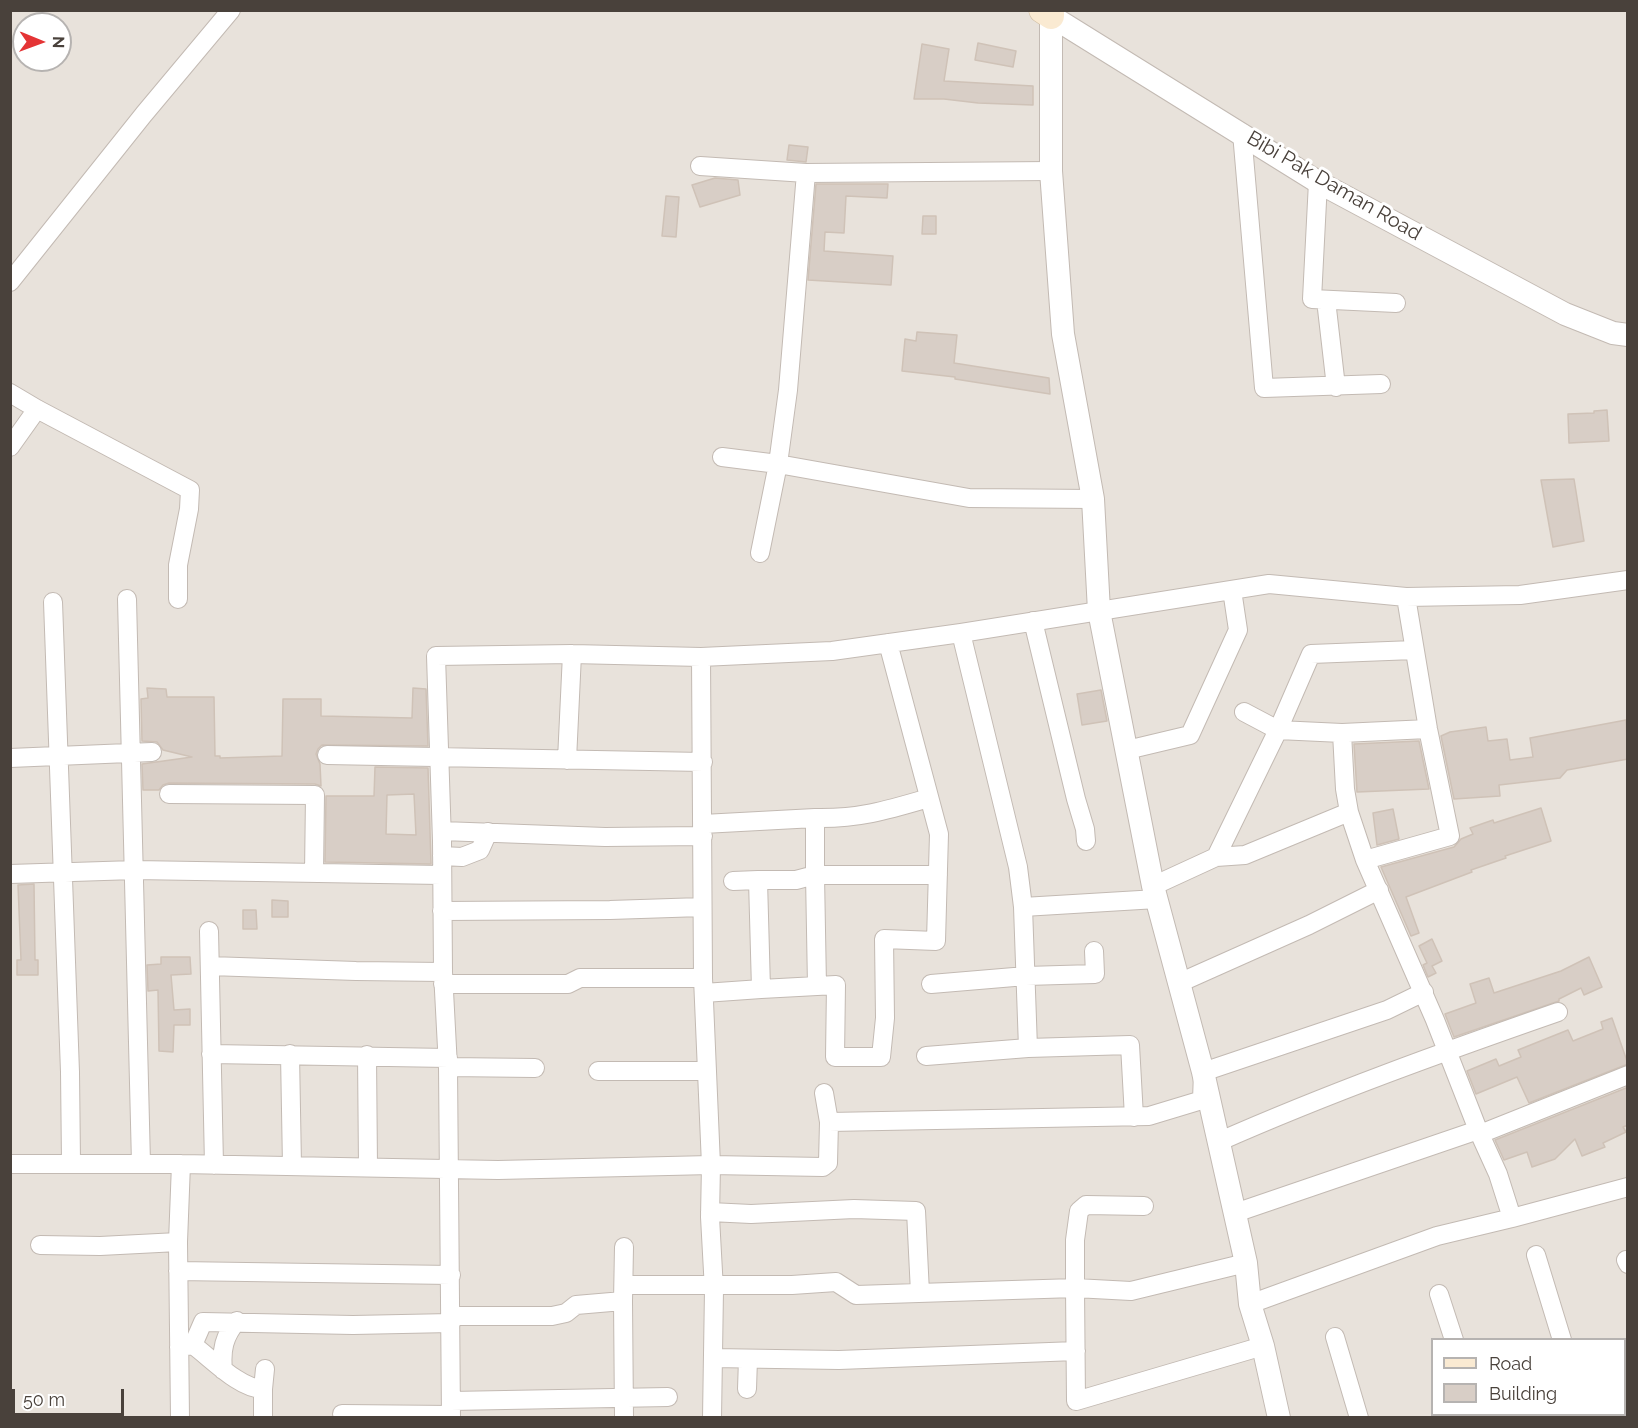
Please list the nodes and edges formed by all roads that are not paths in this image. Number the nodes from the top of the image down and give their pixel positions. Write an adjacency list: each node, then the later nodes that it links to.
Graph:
1 (231, 10): 8 (street)
2 (1048, 12): 3 (street, Bibi Pak Daman Road); 5 (street)
3 (1242, 133): 7 (street, Bibi Pak Daman Road); 13 (street)
4 (700, 166): 6 (street)
5 (1051, 171): 6 (street); 19 (street)
6 (806, 173): 18 (street)
7 (1318, 182): 9 (street); 11 (street, Bibi Pak Daman Road)
8 (10, 282)
9 (1326, 300): 10 (street); 13 (street)
10 (1396, 303)
11 (1628, 335)
12 (1381, 384): 13 (street)
13 (1336, 387)
14 (10, 393): 15 (street)
15 (37, 409): 16 (street); 25 (street)
16 (10, 447)
17 (722, 457): 18 (street)
18 (778, 464): 19 (street); 20 (street)
19 (1094, 499): 27 (street)
20 (760, 552)
21 (1628, 580): 23 (street)
22 (1232, 590): 23 (street); 27 (street); 38 (street)
23 (1406, 597): 31 (street)
24 (127, 599): 40 (street)
25 (178, 599)
26 (53, 603): 42 (street)
27 (1099, 611): 28 (street); 38 (street)
28 (1033, 621): 29 (street); 54 (street)
29 (961, 633): 30 (street); 69 (street)
30 (888, 643): 33 (street); 48 (street)
31 (1414, 650): 35 (street); 36 (street)
32 (572, 654): 33 (street); 44 (street); 45 (street)
33 (701, 657): 46 (street)
34 (1244, 712): 36 (street)
35 (1428, 729): 37 (street); 57 (street)
36 (1278, 730): 37 (street); 56 (street)
37 (1342, 733): 49 (street)
38 (1126, 750): 68 (street)
39 (152, 752): 40 (street)
40 (131, 753): 42 (street); 58 (street)
41 (327, 755): 44 (street)
42 (60, 756): 43 (street); 59 (street)
43 (10, 758)
44 (440, 758): 45 (street); 52 (street)
45 (567, 760): 46 (street)
46 (703, 762): 51 (street)
47 (169, 794): 60 (street)
48 (929, 798): 50 (street); 64 (street)
49 (1350, 812): 56 (street); 57 (street)
50 (815, 818): 51 (street); 63 (street)
51 (703, 830): 53 (street); 70 (street)
52 (442, 831): 53 (street); 55 (street)
53 (488, 832): 55 (street)
54 (1086, 842)
55 (442, 856): 62 (street)
56 (1216, 857): 68 (street)
57 (1365, 860): 67 (street)
58 (135, 870): 59 (street); 60 (street); 102 (street)
59 (64, 873): 61 (street); 101 (street)
60 (314, 873): 62 (street)
61 (10, 874)
62 (441, 875): 71 (street)
63 (815, 875): 64 (street); 65 (street); 80 (street)
64 (938, 875): 80 (street)
65 (758, 880): 66 (street); 81 (street)
66 (733, 881)
67 (1379, 890): 77 (street); 82 (street)
68 (1155, 892): 69 (street); 77 (street)
69 (1023, 907): 75 (street)
70 (702, 908): 71 (street); 79 (street)
71 (442, 911): 76 (street)
72 (209, 931): 74 (street)
73 (1094, 951): 75 (street)
74 (210, 966): 76 (street); 86 (street)
75 (1026, 976): 78 (street); 84 (street)
76 (443, 978): 79 (street); 90 (street)
77 (1179, 983): 94 (street)
78 (931, 984)
79 (703, 985): 81 (street); 93 (street)
80 (817, 986): 81 (street)
81 (761, 989)
82 (1424, 992): 85 (street); 94 (street)
83 (1558, 1012): 85 (street)
84 (1028, 1048): 89 (street); 97 (street)
85 (1447, 1050): 99 (street); 100 (street)
86 (212, 1054): 87 (street); 105 (street)
87 (290, 1054): 88 (street); 107 (street)
88 (366, 1055): 90 (street); 108 (street)
89 (926, 1056)
90 (448, 1062): 91 (street); 109 (street)
91 (535, 1068)
92 (598, 1071): 93 (street)
93 (706, 1071): 106 (street)
94 (1203, 1072): 97 (street); 100 (street)
95 (1626, 1078): 99 (street)
96 (824, 1094): 98 (street)
97 (1134, 1117): 98 (street)
98 (829, 1122): 106 (street)
99 (1479, 1132): 113 (street); 114 (street)
100 (1218, 1142): 113 (street)
101 (71, 1162): 102 (street); 103 (street)
102 (141, 1163): 104 (street)
103 (10, 1164)
104 (181, 1164): 105 (street); 115 (street)
105 (214, 1165): 107 (street)
106 (711, 1165): 109 (street); 112 (street)
107 (292, 1166): 108 (street)
108 (368, 1167): 109 (street)
109 (450, 1169): 121 (street)
110 (1628, 1187): 114 (street)
111 (1144, 1206): 123 (street)
112 (710, 1212): 122 (street); 125 (street)
113 (1235, 1213): 119 (street)
114 (1512, 1218): 127 (street)
115 (178, 1242): 116 (street); 120 (street)
116 (40, 1245)
117 (624, 1246): 124 (street)
118 (1536, 1255): 132 (street)
119 (1246, 1263): 123 (street); 127 (street)
120 (178, 1271): 121 (street); 133 (street)
121 (451, 1275): 128 (street)
122 (714, 1286): 124 (street); 125 (street); 136 (street)
123 (1075, 1288): 125 (street); 135 (street)
124 (624, 1293): 128 (street); 142 (street)
125 (920, 1293)
126 (1439, 1294): 131 (street)
127 (1250, 1304): 134 (street)
128 (451, 1319): 129 (street); 145 (street)
129 (237, 1321): 133 (street); 139 (street)
130 (1335, 1336): 152 (street)
131 (1453, 1338)
132 (1561, 1338)
133 (186, 1346): 139 (street); 147 (street)
134 (1263, 1347): 144 (street); 151 (street)
135 (1076, 1351): 137 (street); 144 (street)
136 (713, 1358): 137 (street); 150 (street)
137 (748, 1359): 141 (street)
138 (265, 1368): 140 (street)
139 (223, 1370): 140 (street)
140 (263, 1389): 148 (street)
141 (747, 1389)
142 (624, 1397): 143 (street); 145 (street); 149 (street)
143 (668, 1397)
144 (1076, 1409)
145 (451, 1411): 146 (street)
146 (342, 1414)
147 (180, 1418)
148 (263, 1418)
149 (624, 1418)
150 (712, 1418)
151 (1279, 1418)
152 (1359, 1418)

